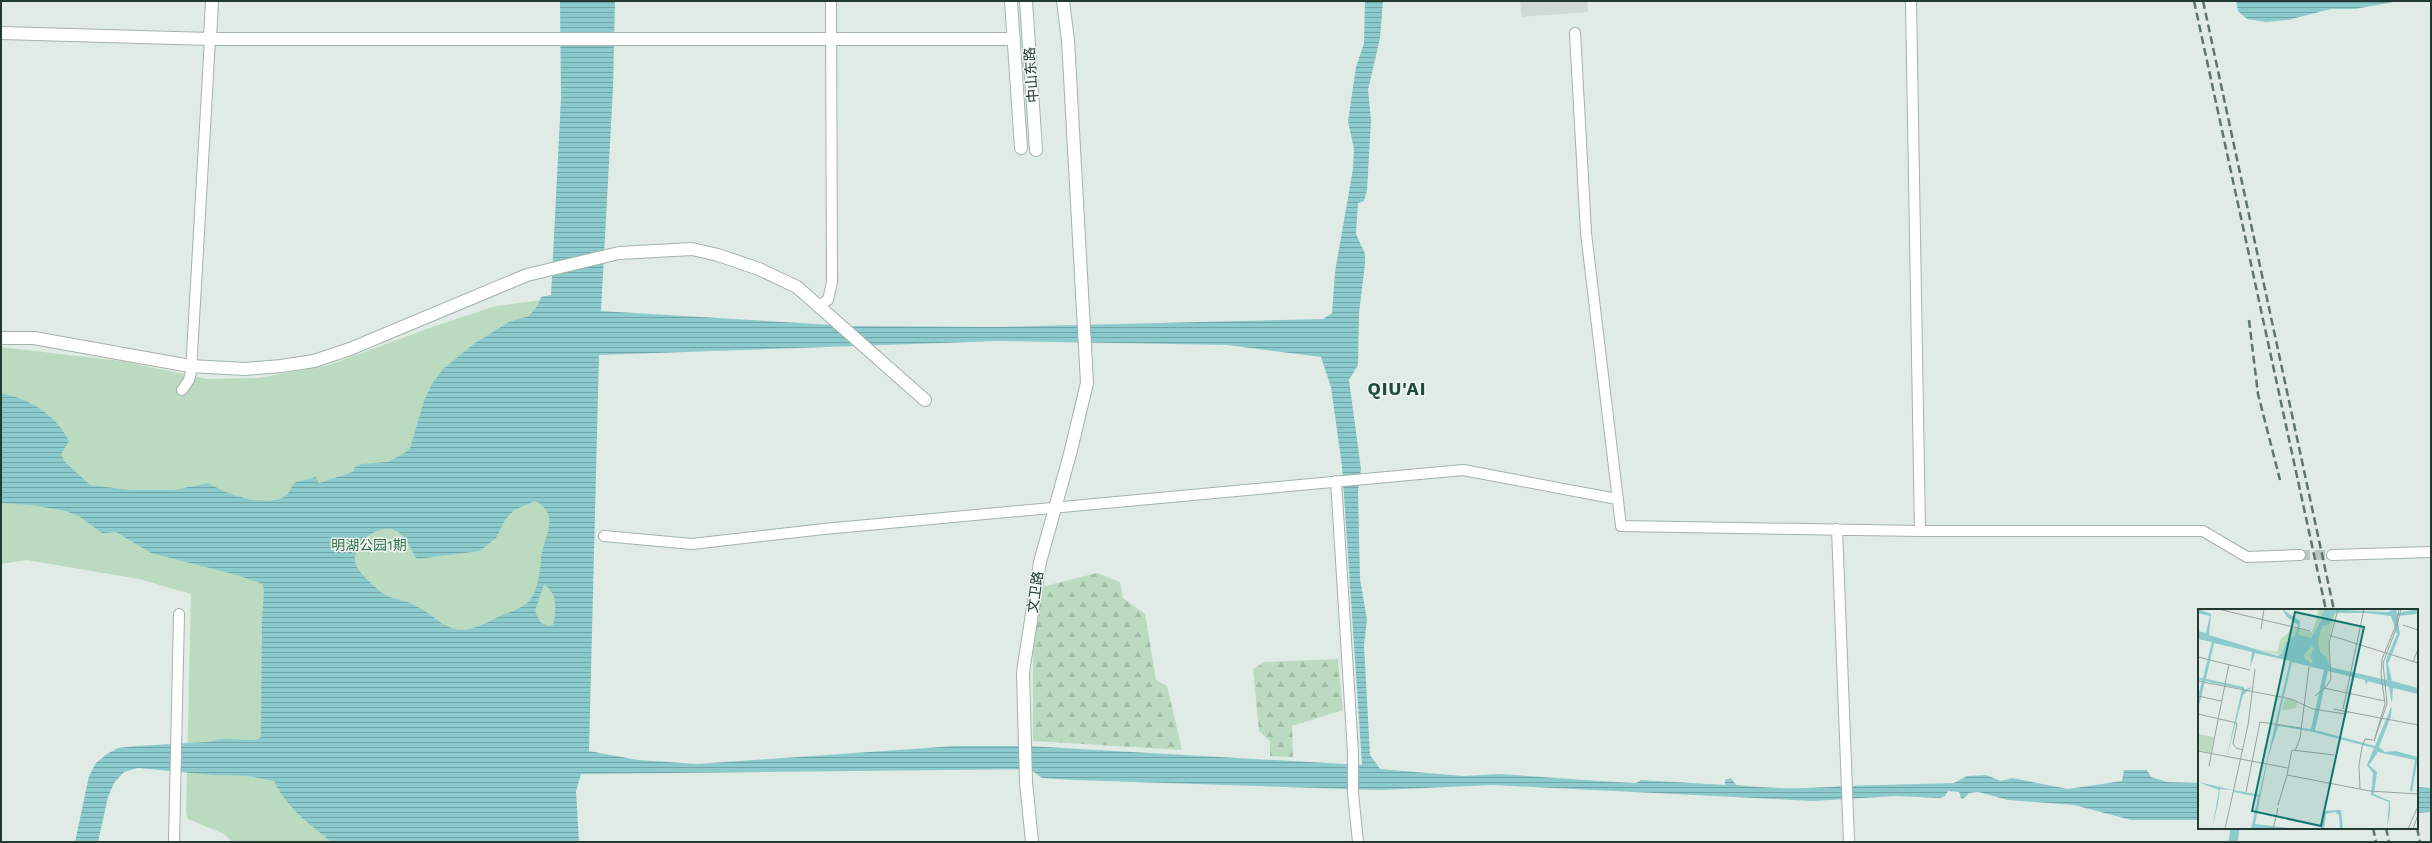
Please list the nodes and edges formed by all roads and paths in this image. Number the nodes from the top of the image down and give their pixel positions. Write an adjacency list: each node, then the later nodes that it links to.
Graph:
1 (212, 1): 9 (street)
2 (831, 1): 10 (street)
3 (1011, 1): 11 (street, 中山东路)
4 (1026, 1): 13 (street, 中山东路)
5 (1063, 1): 29 (street, 文卫路)
6 (1911, 1): 22 (street)
7 (1, 33): 9 (street)
8 (1575, 33): 20 (street)
9 (210, 39): 10 (street); 16 (street)
10 (830, 39): 11 (street); 14 (street)
11 (1014, 39): 12 (street, 中山东路)
12 (1021, 148)
13 (1036, 150)
14 (819, 305): 16 (street); 18 (street)
15 (1, 338): 16 (street)
16 (190, 366): 17 (street)
17 (182, 390)
18 (925, 400)
19 (1336, 481): 20 (street); 23 (street); 30 (street)
20 (1618, 499): 21 (street)
21 (1837, 529): 22 (street); 31 (street)
22 (1920, 531): 25 (street)
23 (604, 536)
24 (2431, 552): 26 (street)
25 (2300, 555)
26 (2332, 555)
27 (179, 614): 28 (street)
28 (174, 842)
29 (1032, 842)
30 (1358, 842)
31 (1849, 842)

